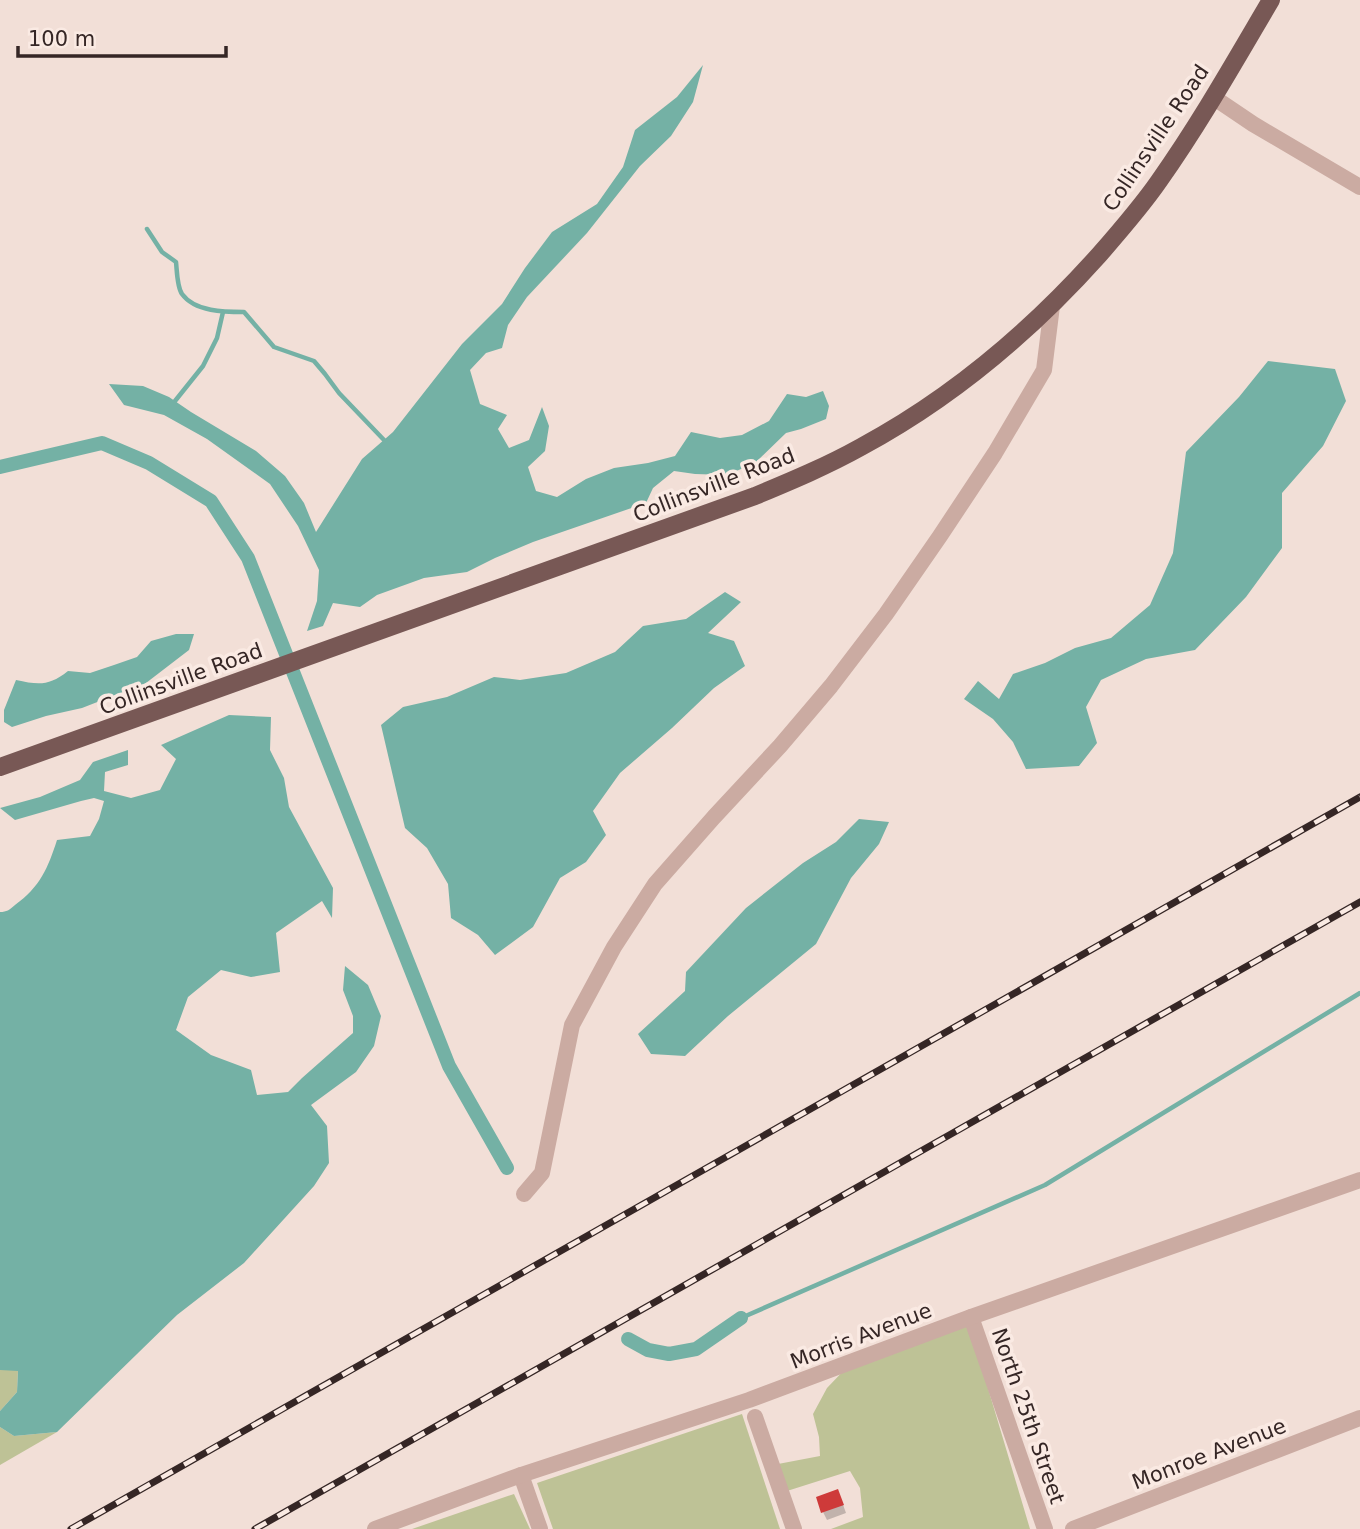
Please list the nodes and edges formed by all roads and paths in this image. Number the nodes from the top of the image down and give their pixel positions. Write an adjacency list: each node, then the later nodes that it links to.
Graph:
1 (1271, 0): 2 (main road, Collinsville Road)
2 (1213, 97): 3 (street); 4 (main road, Collinsville Road)
3 (1360, 187)
4 (1052, 306): 5 (main road, Collinsville Road); 7 (street)
5 (0, 767)
6 (1360, 1180): 8 (street, Morris Avenue)
7 (524, 1194)
8 (971, 1317): 11 (street, Morris Avenue); 15 (street, North 25th Street)
9 (755, 1418): 14 (street)
10 (1360, 1418): 16 (street, Monroe Avenue)
11 (521, 1475): 12 (street, Morris Avenue); 13 (street)
12 (376, 1529)
13 (540, 1529)
14 (794, 1529)
15 (1045, 1529)
16 (1073, 1529)

